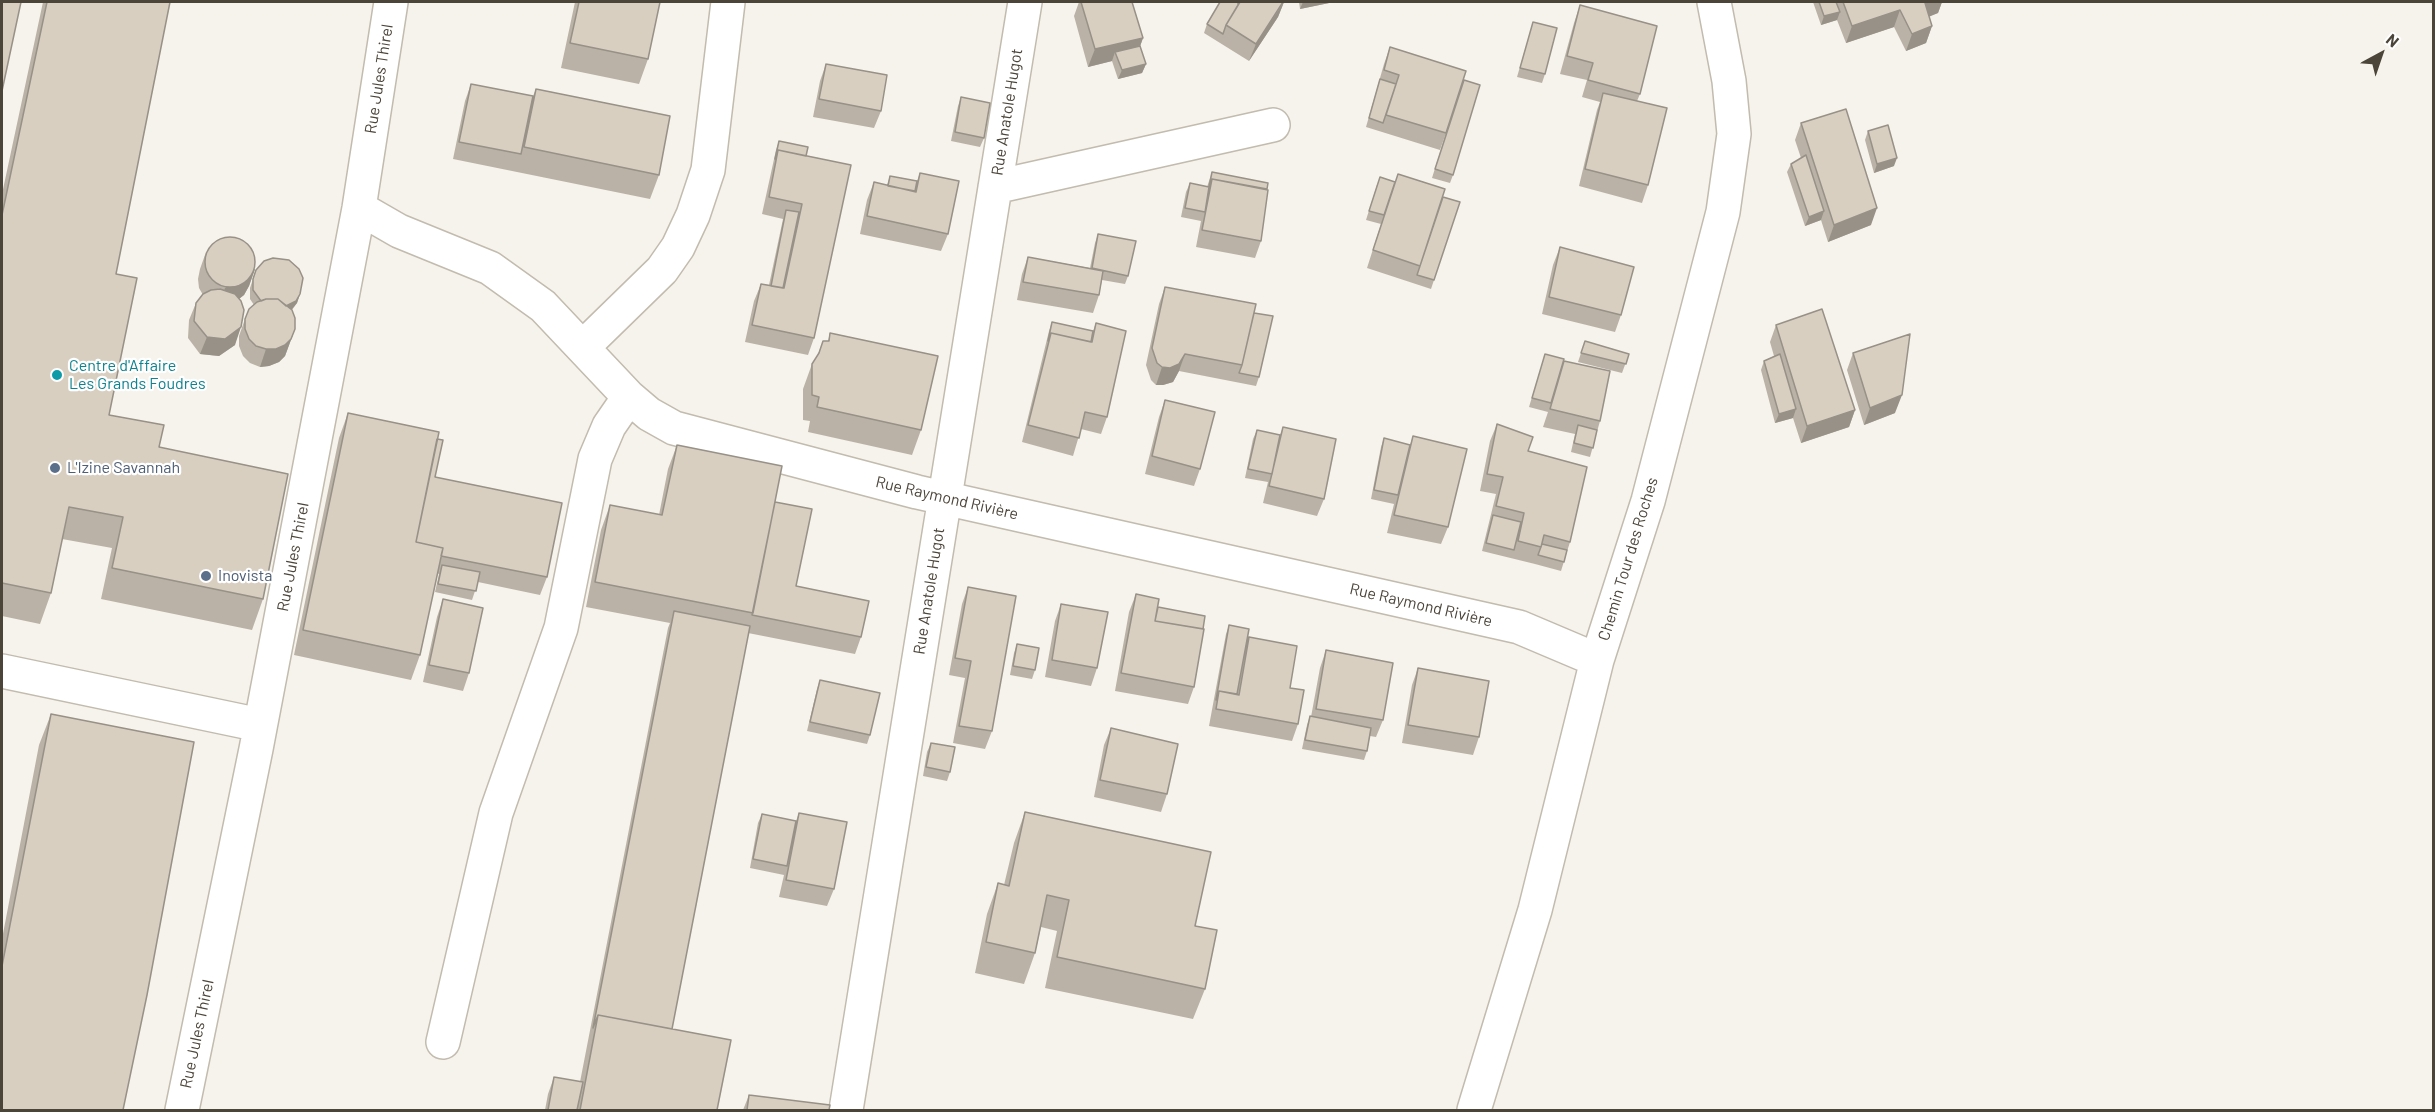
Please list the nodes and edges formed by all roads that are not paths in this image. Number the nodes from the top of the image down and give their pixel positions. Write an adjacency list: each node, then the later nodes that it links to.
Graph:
1 (391, 2): 7 (street, Rue Jules Thirel)
2 (728, 2): 8 (street)
3 (1025, 2): 6 (street, Rue Anatole Hugot)
4 (1714, 2): 11 (street, Chemin Tour des Roches)
5 (1273, 125): 6 (street)
6 (995, 187): 10 (street, Rue Anatole Hugot)
7 (360, 208): 8 (street, Rue Raymond Rivière); 13 (street, Rue Jules Thirel)
8 (583, 347): 9 (street, Rue Raymond Rivière)
9 (629, 397): 10 (street, Rue Raymond Rivière); 14 (street)
10 (944, 498): 11 (street, Rue Raymond Rivière); 16 (street, Rue Anatole Hugot)
11 (1596, 660): 17 (street, Chemin Tour des Roches)
12 (2, 672): 13 (street)
13 (260, 725): 15 (street, Rue Jules Thirel)
14 (443, 1042)
15 (182, 1110)
16 (846, 1110)
17 (1474, 1110)

